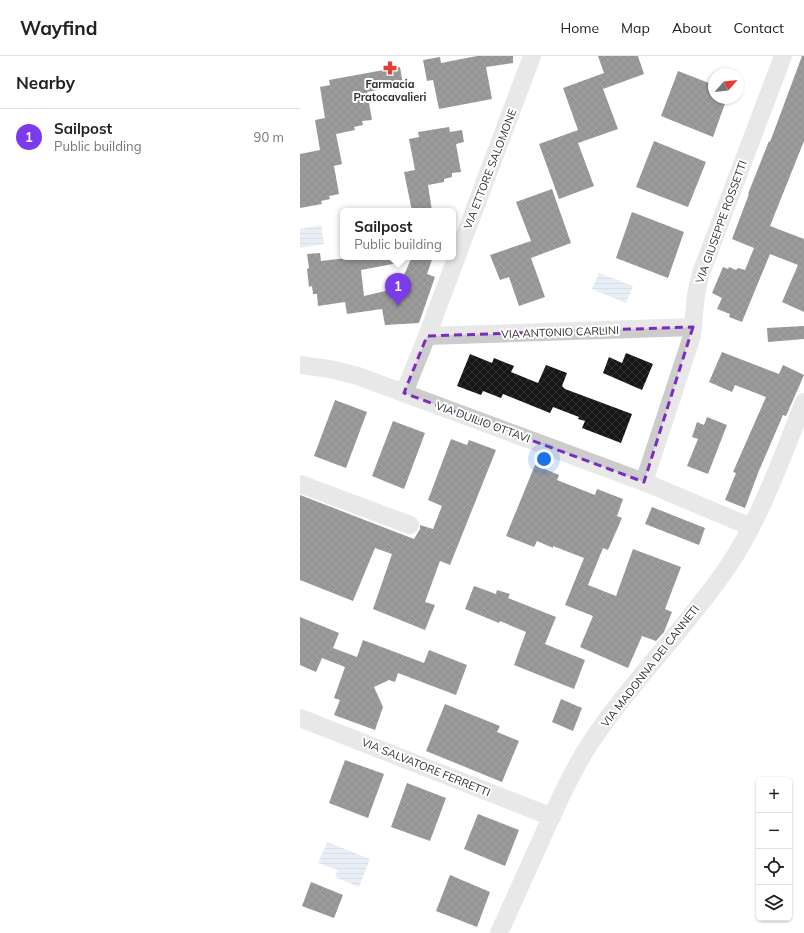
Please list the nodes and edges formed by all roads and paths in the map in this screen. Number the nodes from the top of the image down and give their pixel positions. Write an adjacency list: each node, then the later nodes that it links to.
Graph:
1 (532, 56): 3 (street, VIA ETTORE SALOMONE)
2 (783, 56): 5 (street, VIA GIUSEPPE ROSSETTI)
3 (456, 259)
4 (456, 260): 6 (street, VIA ETTORE SALOMONE)
5 (693, 327): 6 (street, VIA ANTONIO CARLINI); 10 (street, VIA GIUSEPPE ROSSETTI)
6 (427, 336): 8 (street, VIA ETTORE SALOMONE)
7 (300, 365): 8 (street, VIA DUILIO OTTAVI)
8 (404, 393): 10 (street, VIA DUILIO OTTAVI)
9 (804, 402): 13 (street, VIA MADONNA DEI CANNETI)
10 (644, 482): 13 (street, VIA DUILIO OTTAVI)
11 (300, 484): 12 (street)
12 (410, 525)
13 (751, 527): 15 (street, VIA MADONNA DEI CANNETI)
14 (300, 718): 15 (street, VIA SALVATORE FERRETTI)
15 (552, 817): 16 (street, VIA MADONNA DEI CANNETI)
16 (499, 933)

